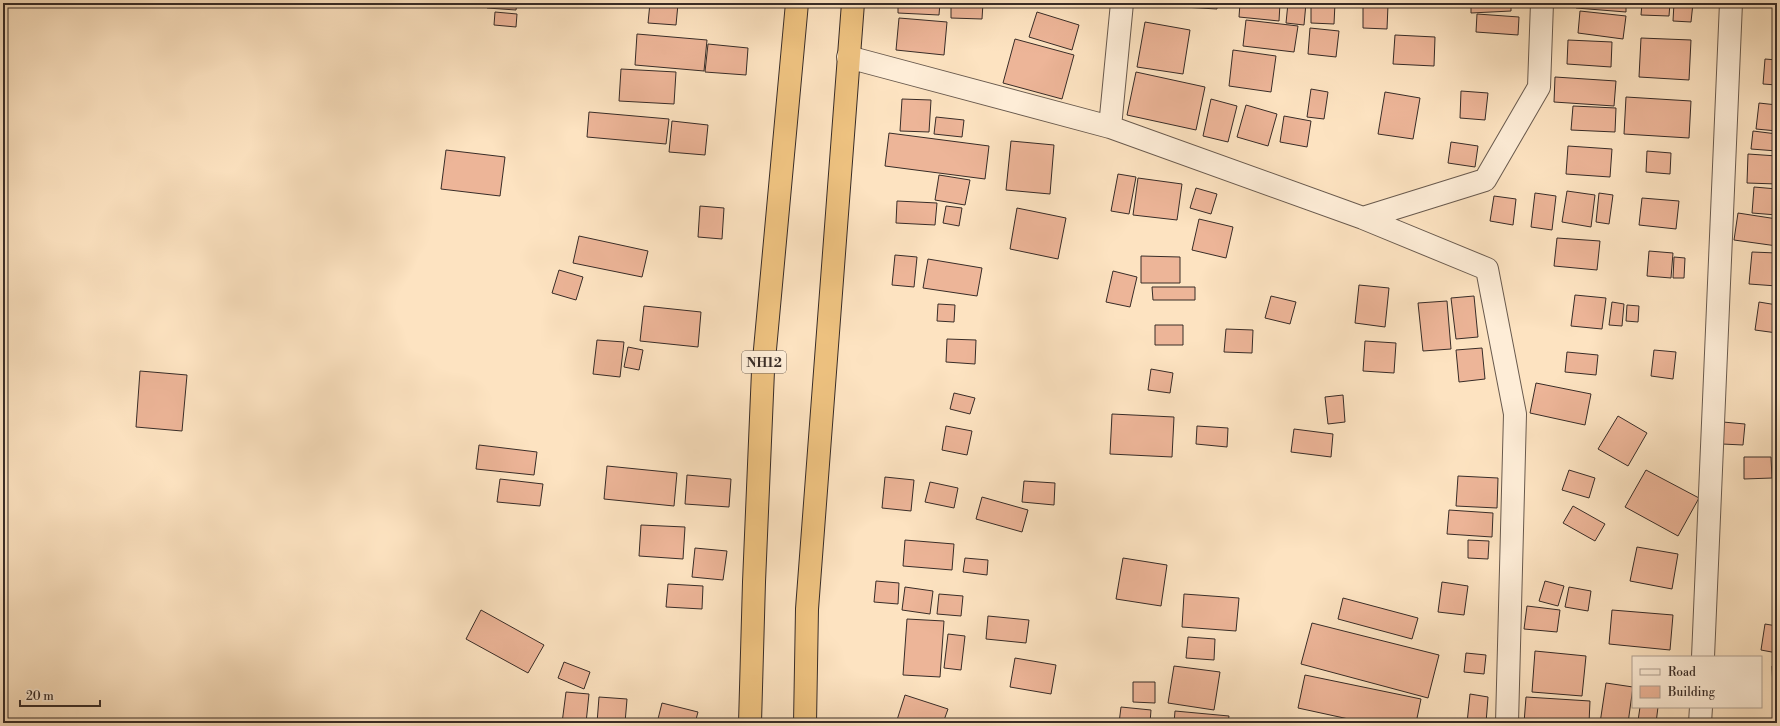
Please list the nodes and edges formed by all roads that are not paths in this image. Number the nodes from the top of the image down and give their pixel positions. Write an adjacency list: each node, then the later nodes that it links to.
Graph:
1 (797, 3): 11 (highway, NH12)
2 (853, 3): 6 (highway)
3 (1122, 3): 7 (street)
4 (1542, 3): 8 (street)
5 (1731, 3): 9 (street)
6 (848, 57): 7 (street); 12 (highway)
7 (1110, 127): 8 (street)
8 (1363, 218): 13 (street)
9 (1703, 656)
10 (1701, 708): 14 (street)
11 (750, 723)
12 (804, 723)
13 (1507, 723)
14 (1700, 723)

